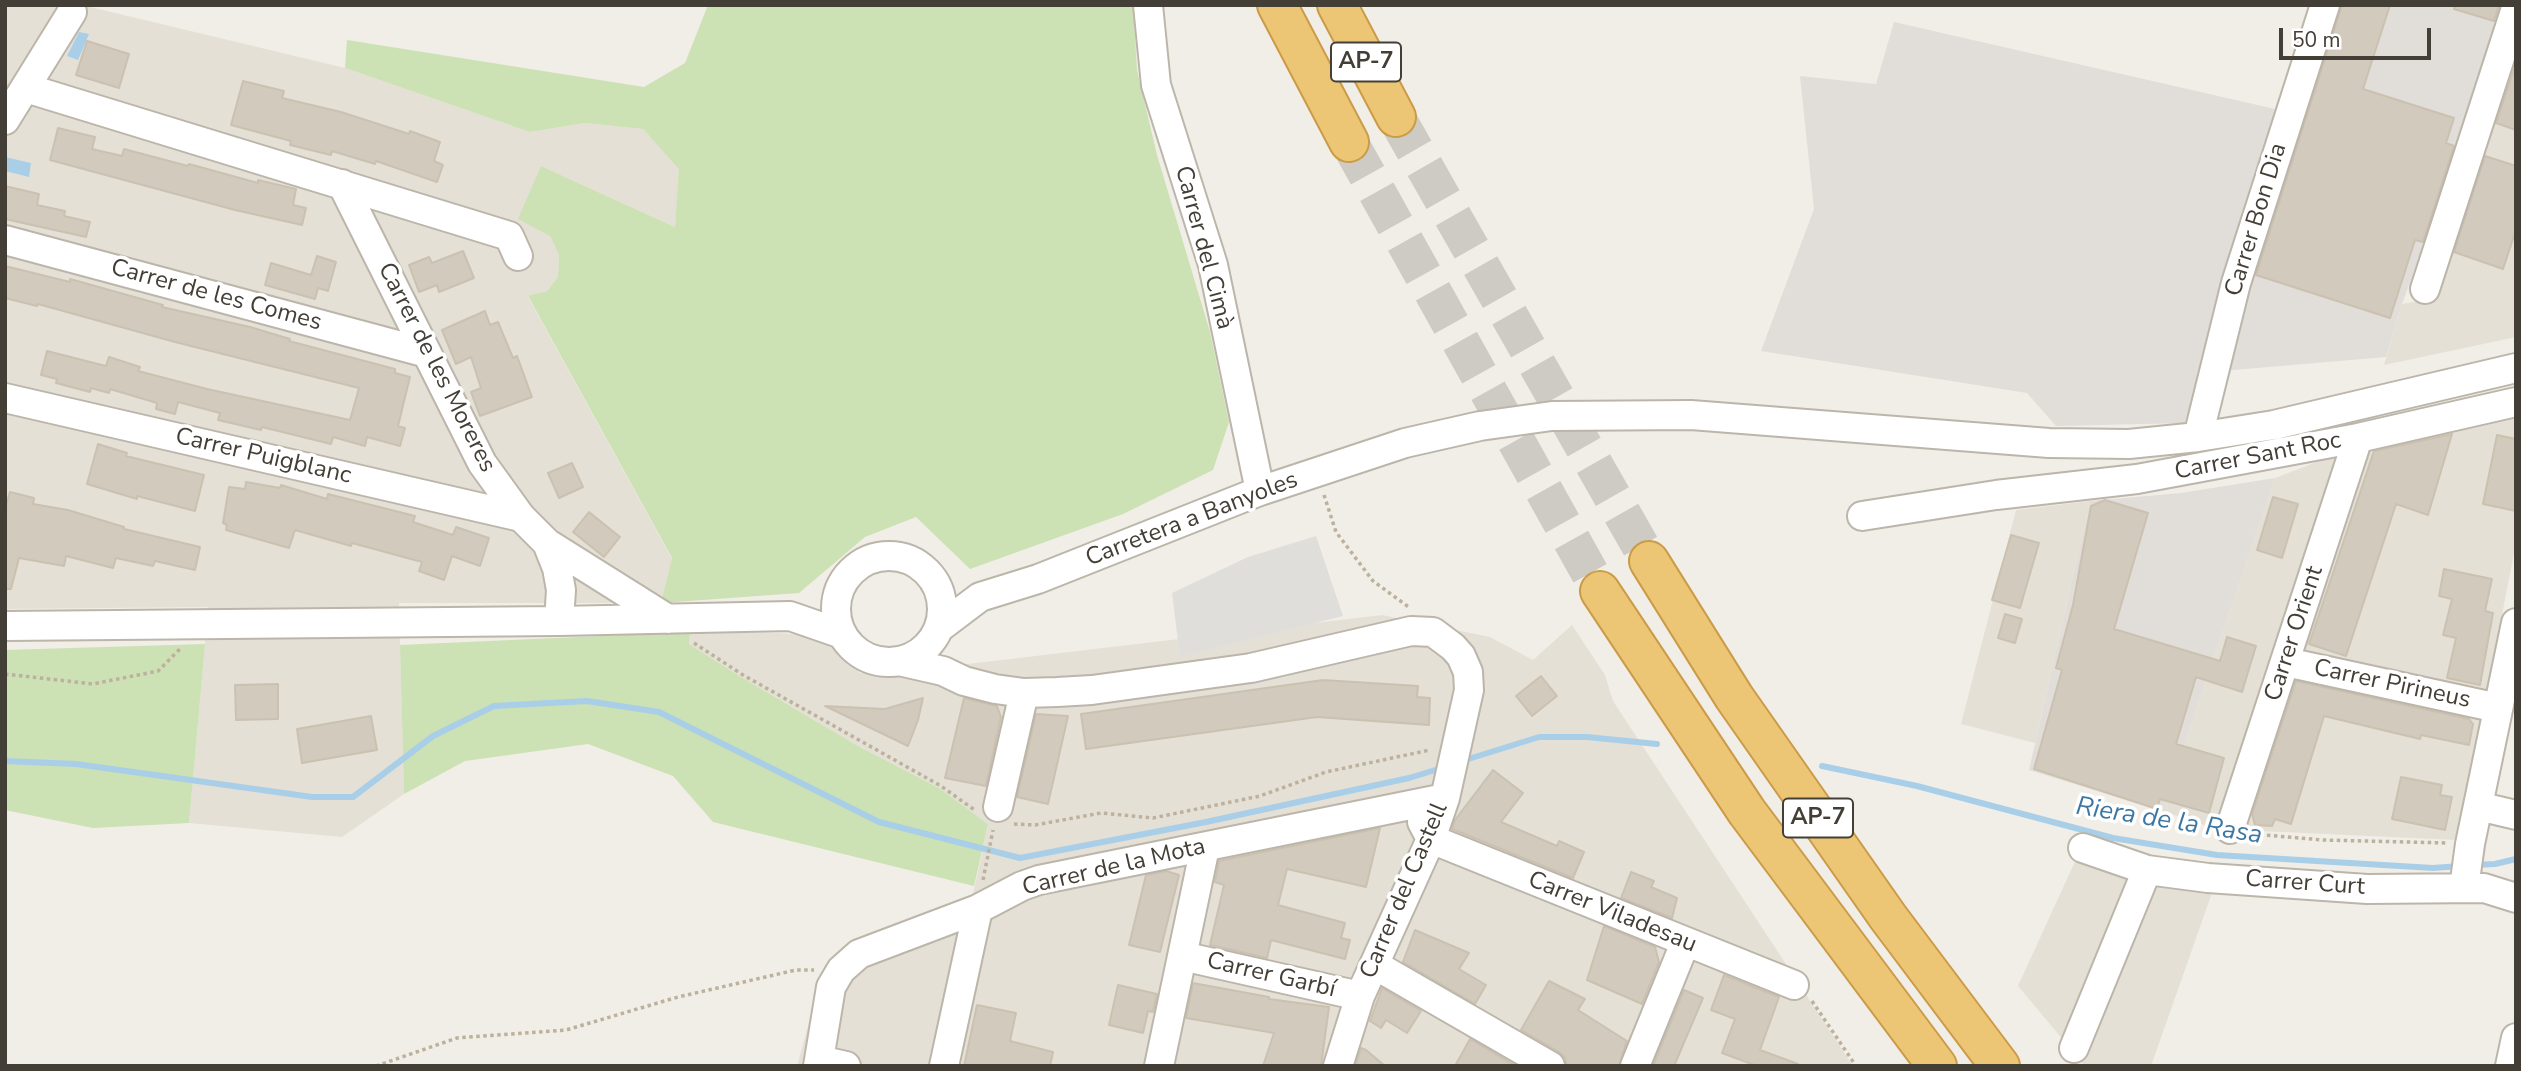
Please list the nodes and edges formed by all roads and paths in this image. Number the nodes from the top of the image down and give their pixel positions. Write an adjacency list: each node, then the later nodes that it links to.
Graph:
1 (1148, 5): 22 (street, Carrer del Cimà)
2 (1277, 5): 10 (highway, AP-7)
3 (1337, 5): 8 (highway, AP-7)
4 (2325, 5): 19 (street, Carrer Bon Dia)
5 (2516, 8): 14 (street)
6 (72, 12): 7 (street)
7 (26, 88): 9 (street); 11 (street)
8 (1396, 117)
9 (5, 120)
10 (1349, 142)
11 (342, 184): 13 (street); 15 (street, Carrer de les Moreres)
12 (5, 240): 15 (street, Carrer de les Comes)
13 (519, 256)
14 (2425, 289)
15 (427, 353): 24 (street, Carrer de les Moreres)
16 (2516, 368): 19 (street, Carretera a Banyoles)
17 (5, 398): 24 (street, Carrer Puigblanc)
18 (2516, 402): 20 (street, Carrer Sant Roc)
19 (2198, 437): 22 (street, Carretera a Banyoles)
20 (2358, 438): 23 (street, Carrer Sant Roc); 41 (street, Carrer Orient)
21 (1321, 486): 36 (path)
22 (1260, 491): 30 (street, Carretera a Banyoles)
23 (1862, 516)
24 (521, 517): 25 (street, Carrer de les Moreres)
25 (547, 542): 32 (street, Carrer de les Moreres); 35 (street, Carrer de les Moreres)
26 (1649, 561): 77 (highway, AP-7)
27 (932, 577): 28 (street); 30 (street); 38 (street)
28 (841, 585): 31 (street); 37 (street)
29 (1600, 591): 76 (highway, AP-7)
30 (980, 597): 38 (street, Carretera a Banyoles)
31 (790, 616): 35 (street); 37 (street)
32 (559, 621): 34 (street); 35 (street)
33 (2516, 623): 45 (street)
34 (5, 626)
35 (676, 628): 50 (path)
36 (1411, 631): 44 (street); 46 (street, Carrer del Castell)
37 (842, 634): 40 (street)
38 (936, 634): 40 (street); 42 (street)
39 (183, 646): 43 (path)
40 (899, 661): 42 (street)
41 (2286, 662): 45 (street, Carrer Pirineus); 51 (street, Carrer Orient)
42 (943, 671): 44 (street)
43 (5, 674)
44 (1024, 693): 50 (street)
45 (2498, 708): 48 (street)
46 (1446, 769): 47 (street, Carrer de la Mota); 50 (path); 52 (street, Carrer del Castell)
47 (1412, 804): 52 (street); 54 (street, Carrer de la Mota)
48 (2478, 806): 49 (street); 53 (street)
49 (2516, 815)
50 (996, 818): 58 (path)
51 (2230, 829): 53 (path)
52 (1431, 839): 60 (street, Carrer Viladesau); 62 (street, Carrer del Castell)
53 (2470, 844): 57 (street)
54 (1205, 847): 58 (street, Carrer de la Mota); 61 (street)
55 (2084, 848): 56 (street, Carrer Curt)
56 (2147, 870): 57 (street, Carrer Curt); 67 (street)
57 (2464, 888): 59 (street, Carrer Curt)
58 (980, 897): 63 (street, Carrer de la Mota); 70 (street)
59 (2516, 898)
60 (1685, 943): 64 (street, Carrer Viladesau); 74 (street)
61 (1182, 956): 65 (street, Carrer Garbí); 71 (street)
62 (1375, 965): 65 (street, Carrer del Castell); 73 (street)
63 (841, 970): 68 (street); 69 (path)
64 (1794, 985): 75 (path)
65 (1360, 996): 72 (street, Carrer del Castell)
66 (2516, 1038): 78 (street)
67 (2074, 1048)
68 (828, 1064)
69 (376, 1066)
70 (944, 1066)
71 (1159, 1066)
72 (1338, 1066)
73 (1550, 1066)
74 (1635, 1066)
75 (1856, 1066)
76 (1937, 1066)
77 (2000, 1066)
78 (2510, 1066)

